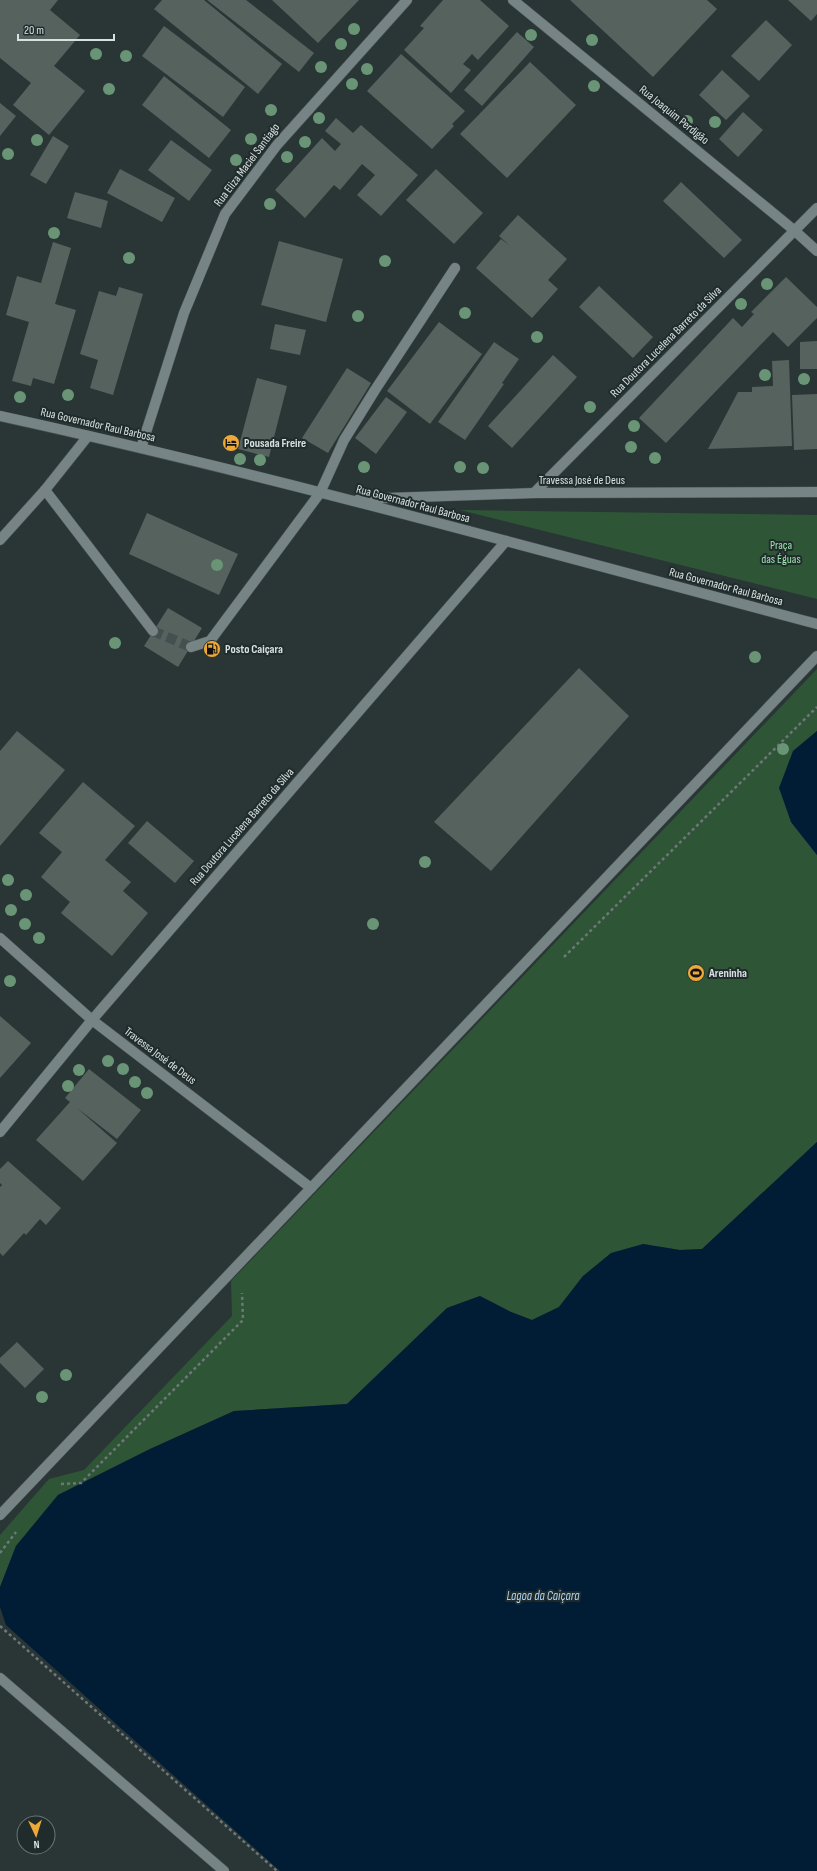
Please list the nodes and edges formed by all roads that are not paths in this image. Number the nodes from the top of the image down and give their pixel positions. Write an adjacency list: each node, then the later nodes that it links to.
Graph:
1 (407, 0): 9 (street, Rua Eliza Maciel Santiago)
2 (513, 0): 4 (street, Rua Joaquim Perdigão)
3 (817, 208): 4 (street, Rua Doutora Lucelena Barreto da Silva)
4 (795, 230): 5 (street, Rua Joaquim Perdigão); 13 (street, Rua Doutora Lucelena Barreto da Silva)
5 (817, 251)
6 (455, 268): 12 (street)
7 (0, 416): 8 (street, Rua Governador Raul Barbosa)
8 (88, 436): 9 (street, Rua Governador Raul Barbosa); 10 (street)
9 (141, 448): 12 (street, Rua Governador Raul Barbosa)
10 (44, 490): 15 (street); 18 (street)
11 (817, 492): 13 (street, Travessa José de Deus)
12 (320, 493): 14 (street, Rua Governador Raul Barbosa); 19 (street)
13 (534, 493): 14 (street, Travessa José de Deus)
14 (347, 500): 16 (street, Rua Governador Raul Barbosa)
15 (0, 540)
16 (506, 541): 17 (street, Rua Governador Raul Barbosa); 22 (street, Rua Doutora Lucelena Barreto da Silva)
17 (817, 624)
18 (154, 631)
19 (191, 647)
20 (817, 656): 24 (street)
21 (0, 938): 22 (street, Travessa José de Deus)
22 (92, 1020): 23 (street, Rua Doutora Lucelena Barreto da Silva); 24 (street, Travessa José de Deus)
23 (0, 1132)
24 (311, 1188): 25 (street)
25 (0, 1515)
26 (0, 1678): 27 (street)
27 (224, 1871)

